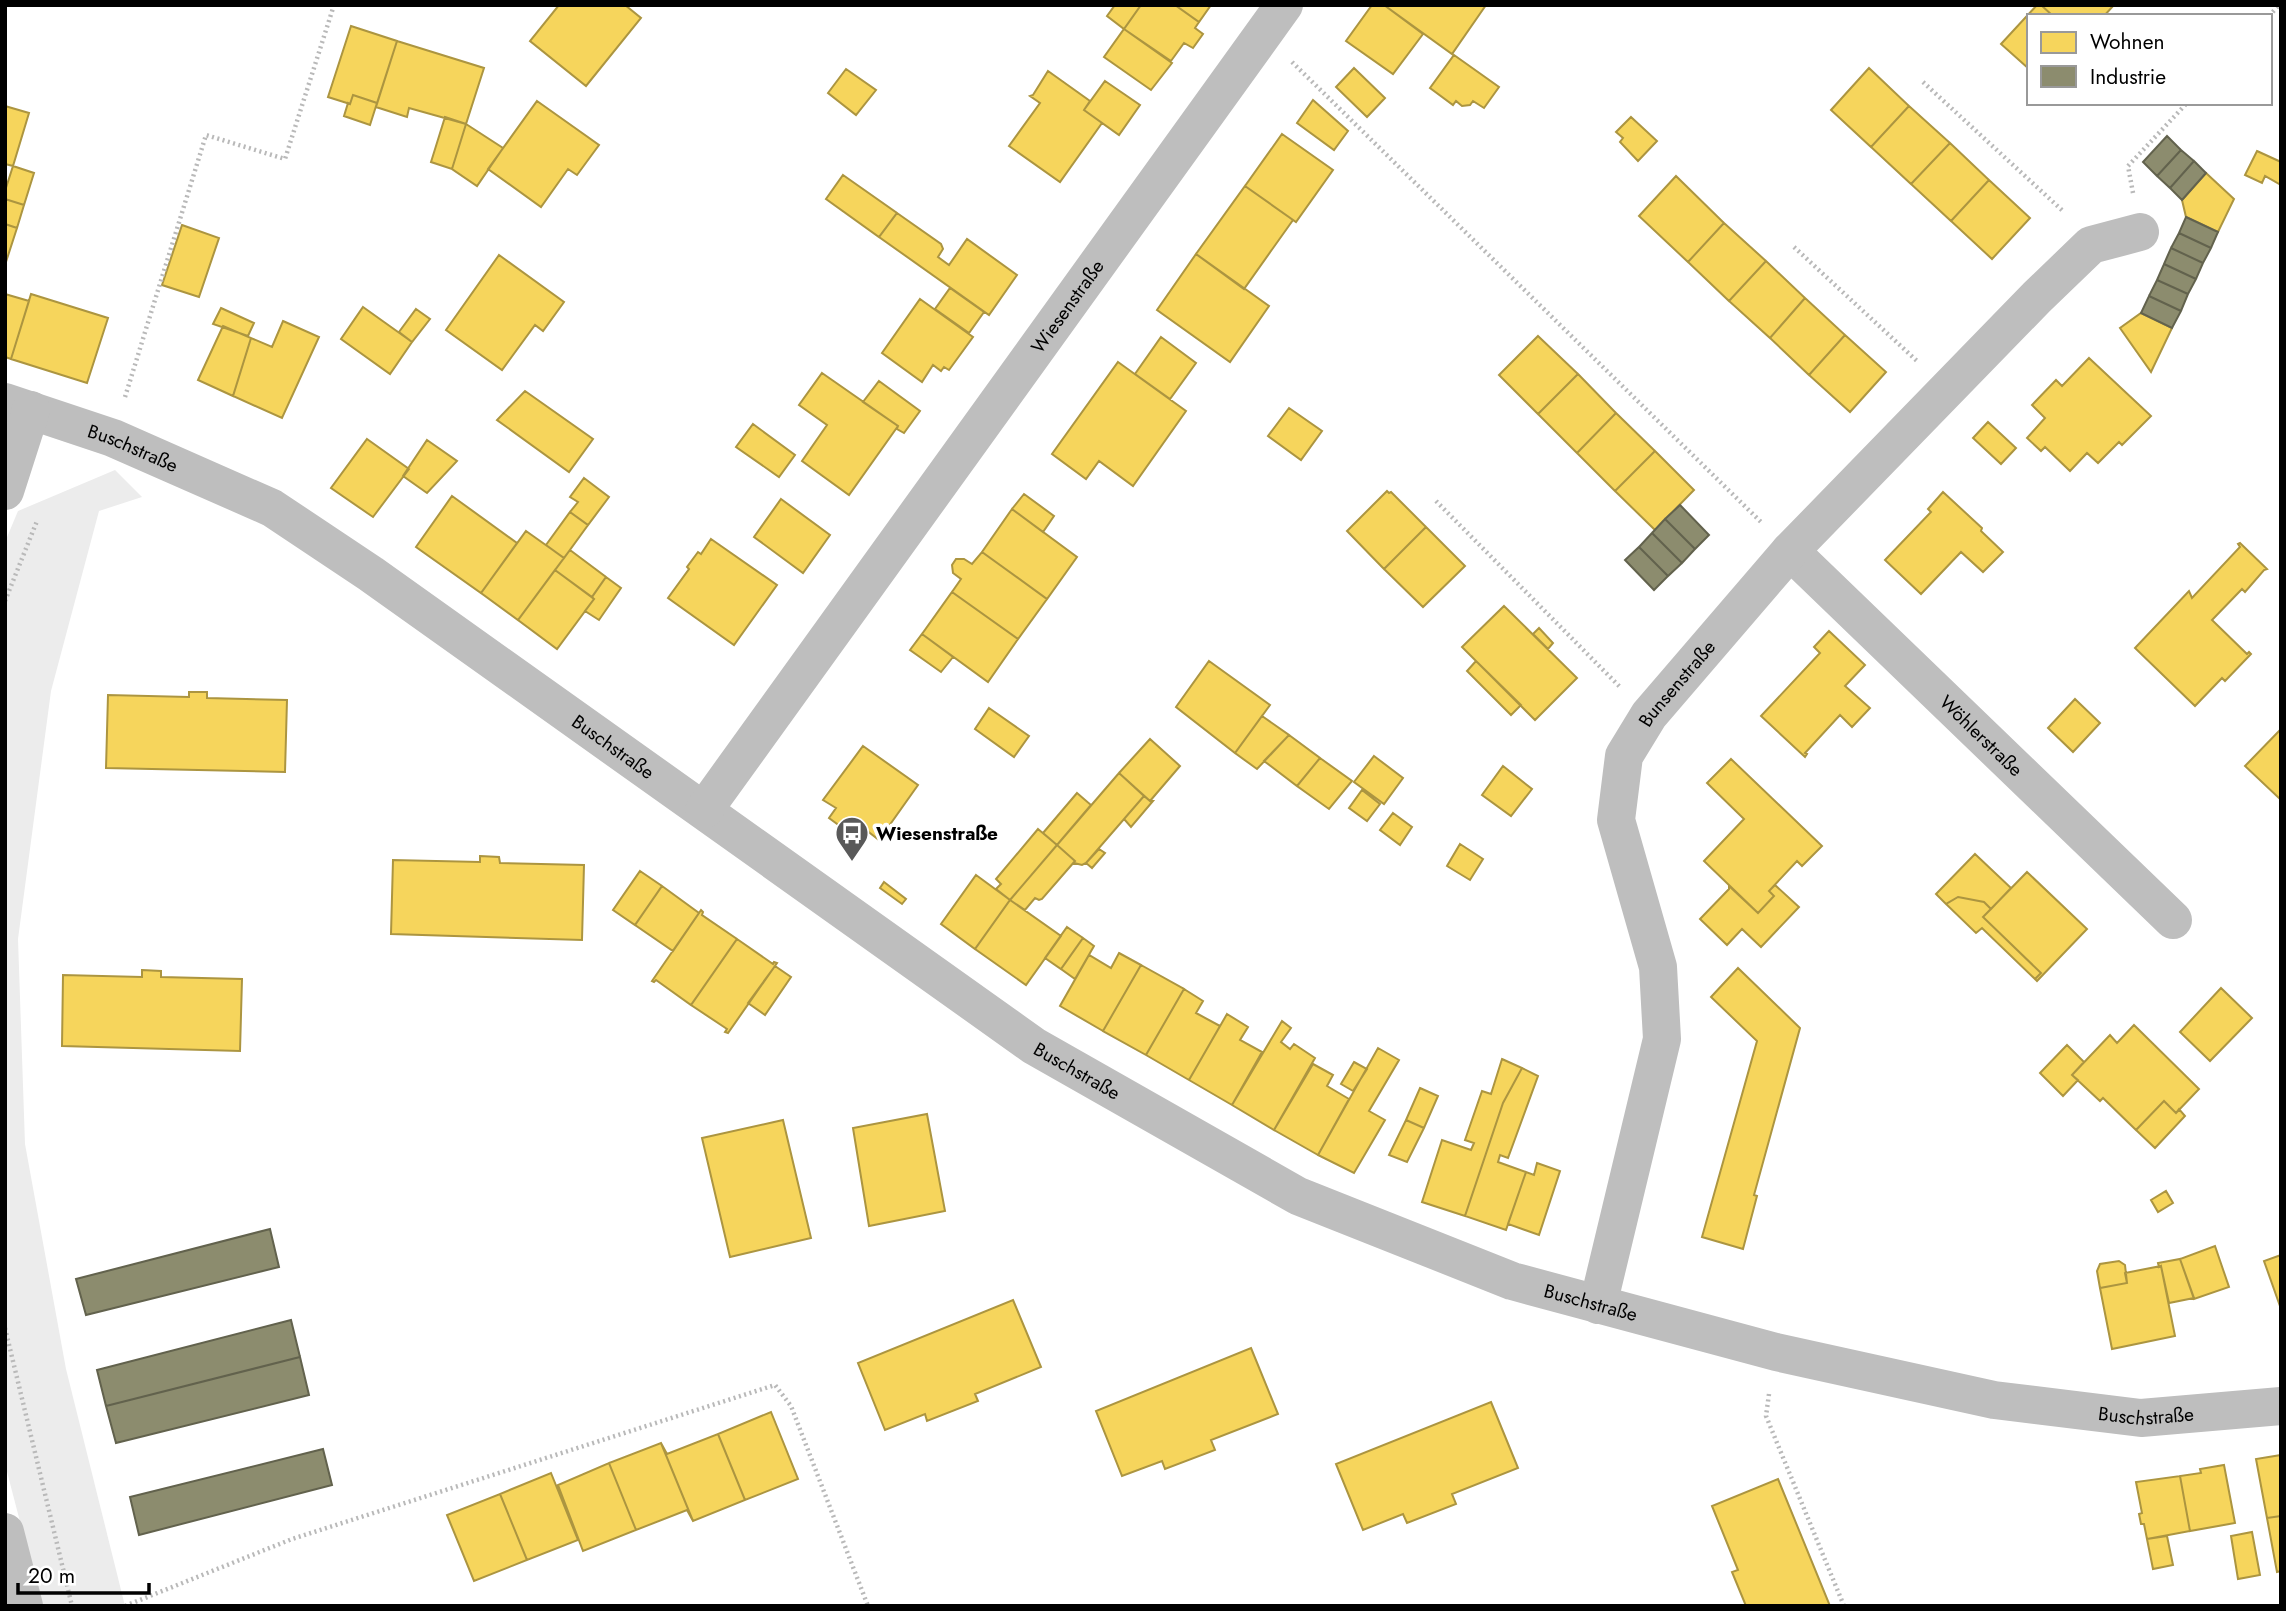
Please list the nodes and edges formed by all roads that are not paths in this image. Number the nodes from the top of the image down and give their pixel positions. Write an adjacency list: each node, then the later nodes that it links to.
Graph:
1 (1274, 20): 6 (street, Wiesenstraße)
2 (2140, 232): 5 (street, Bunsenstraße)
3 (18, 406): 4 (street); 6 (street, Buschstraße)
4 (5, 491)
5 (1790, 551): 7 (street, Wöhlerstraße); 8 (street, Bunsenstraße)
6 (704, 810): 8 (street, Buschstraße)
7 (2172, 920)
8 (1598, 1306): 9 (street, Buschstraße)
9 (2281, 1406)
10 (5, 1532): 11 (street)
11 (24, 1606)

